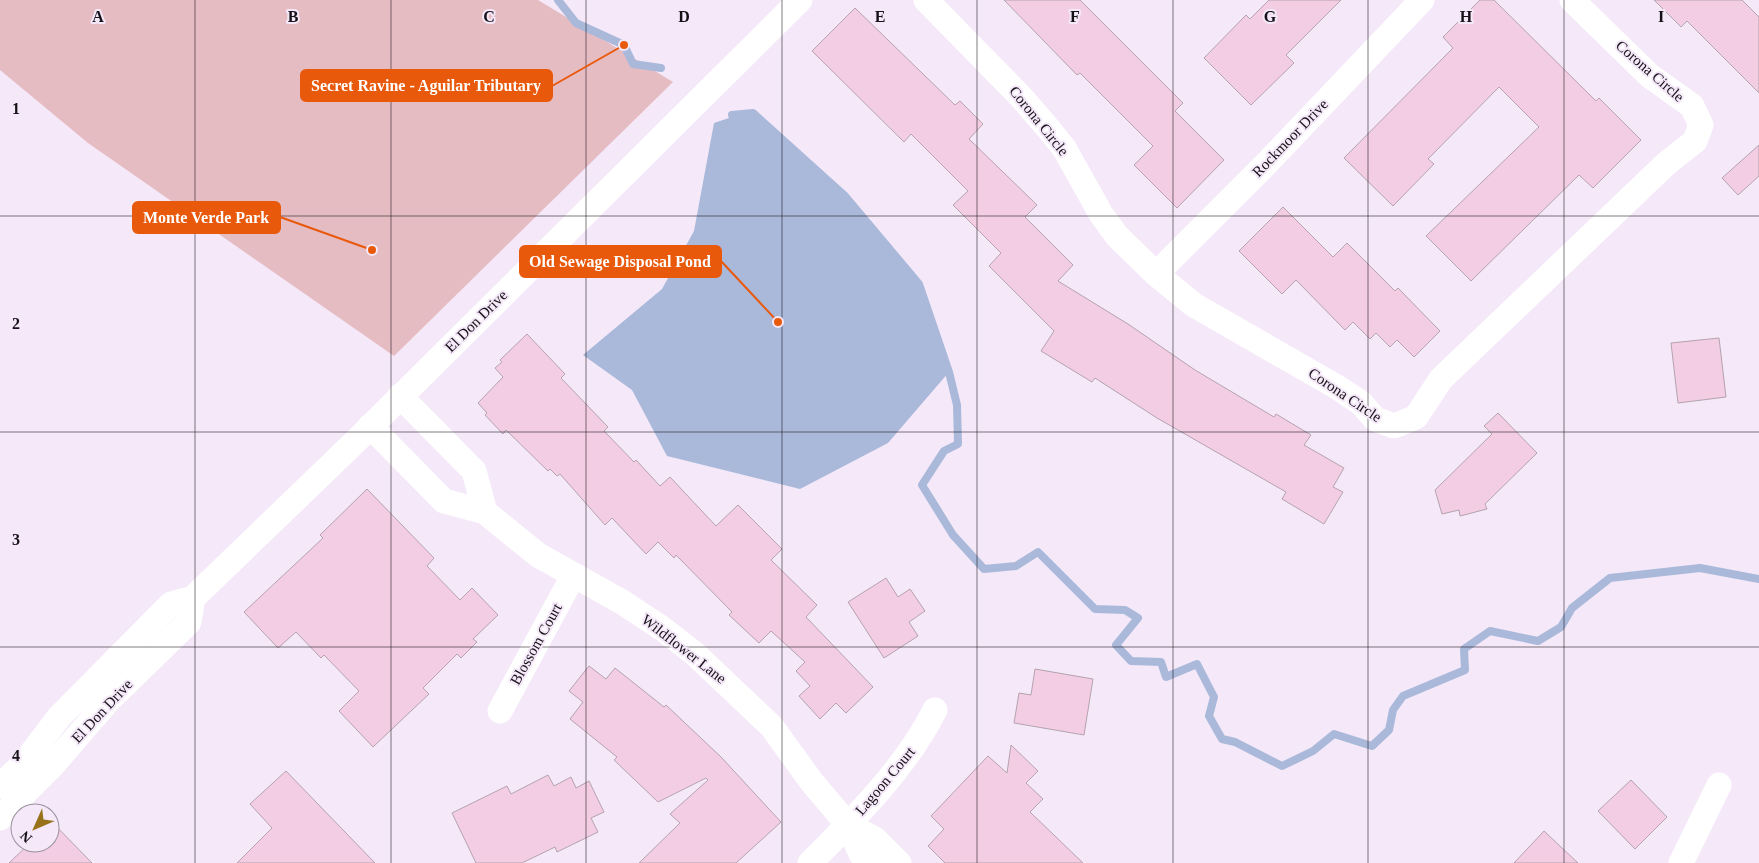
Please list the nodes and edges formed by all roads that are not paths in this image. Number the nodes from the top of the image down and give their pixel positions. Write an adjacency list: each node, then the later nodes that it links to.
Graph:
1 (800, 0): 6 (street, El Don Drive)
2 (926, 0): 5 (street, Corona Circle)
3 (1422, 0): 5 (street, Rockmoor Drive)
4 (1572, 0): 5 (street, Corona Circle)
5 (1156, 274)
6 (400, 396): 7 (street, El Don Drive); 8 (street)
7 (370, 426): 8 (street, Wildflower Lane); 10 (street, El Don Drive)
8 (485, 512): 9 (street, Wildflower Lane)
9 (573, 576): 12 (street, Blossom Court); 16 (street, Wildflower Lane)
10 (193, 598): 14 (street, El Don Drive); 15 (street, El Don Drive)
11 (935, 710): 16 (street, Lagoon Court)
12 (500, 711)
13 (1719, 784): 20 (street)
14 (0, 786)
15 (0, 818)
16 (848, 825): 17 (street, Lagoon Court); 18 (street, Wildflower Lane); 19 (street, Wildflower Lane)
17 (810, 863)
18 (871, 863)
19 (899, 863)
20 (1681, 863)

